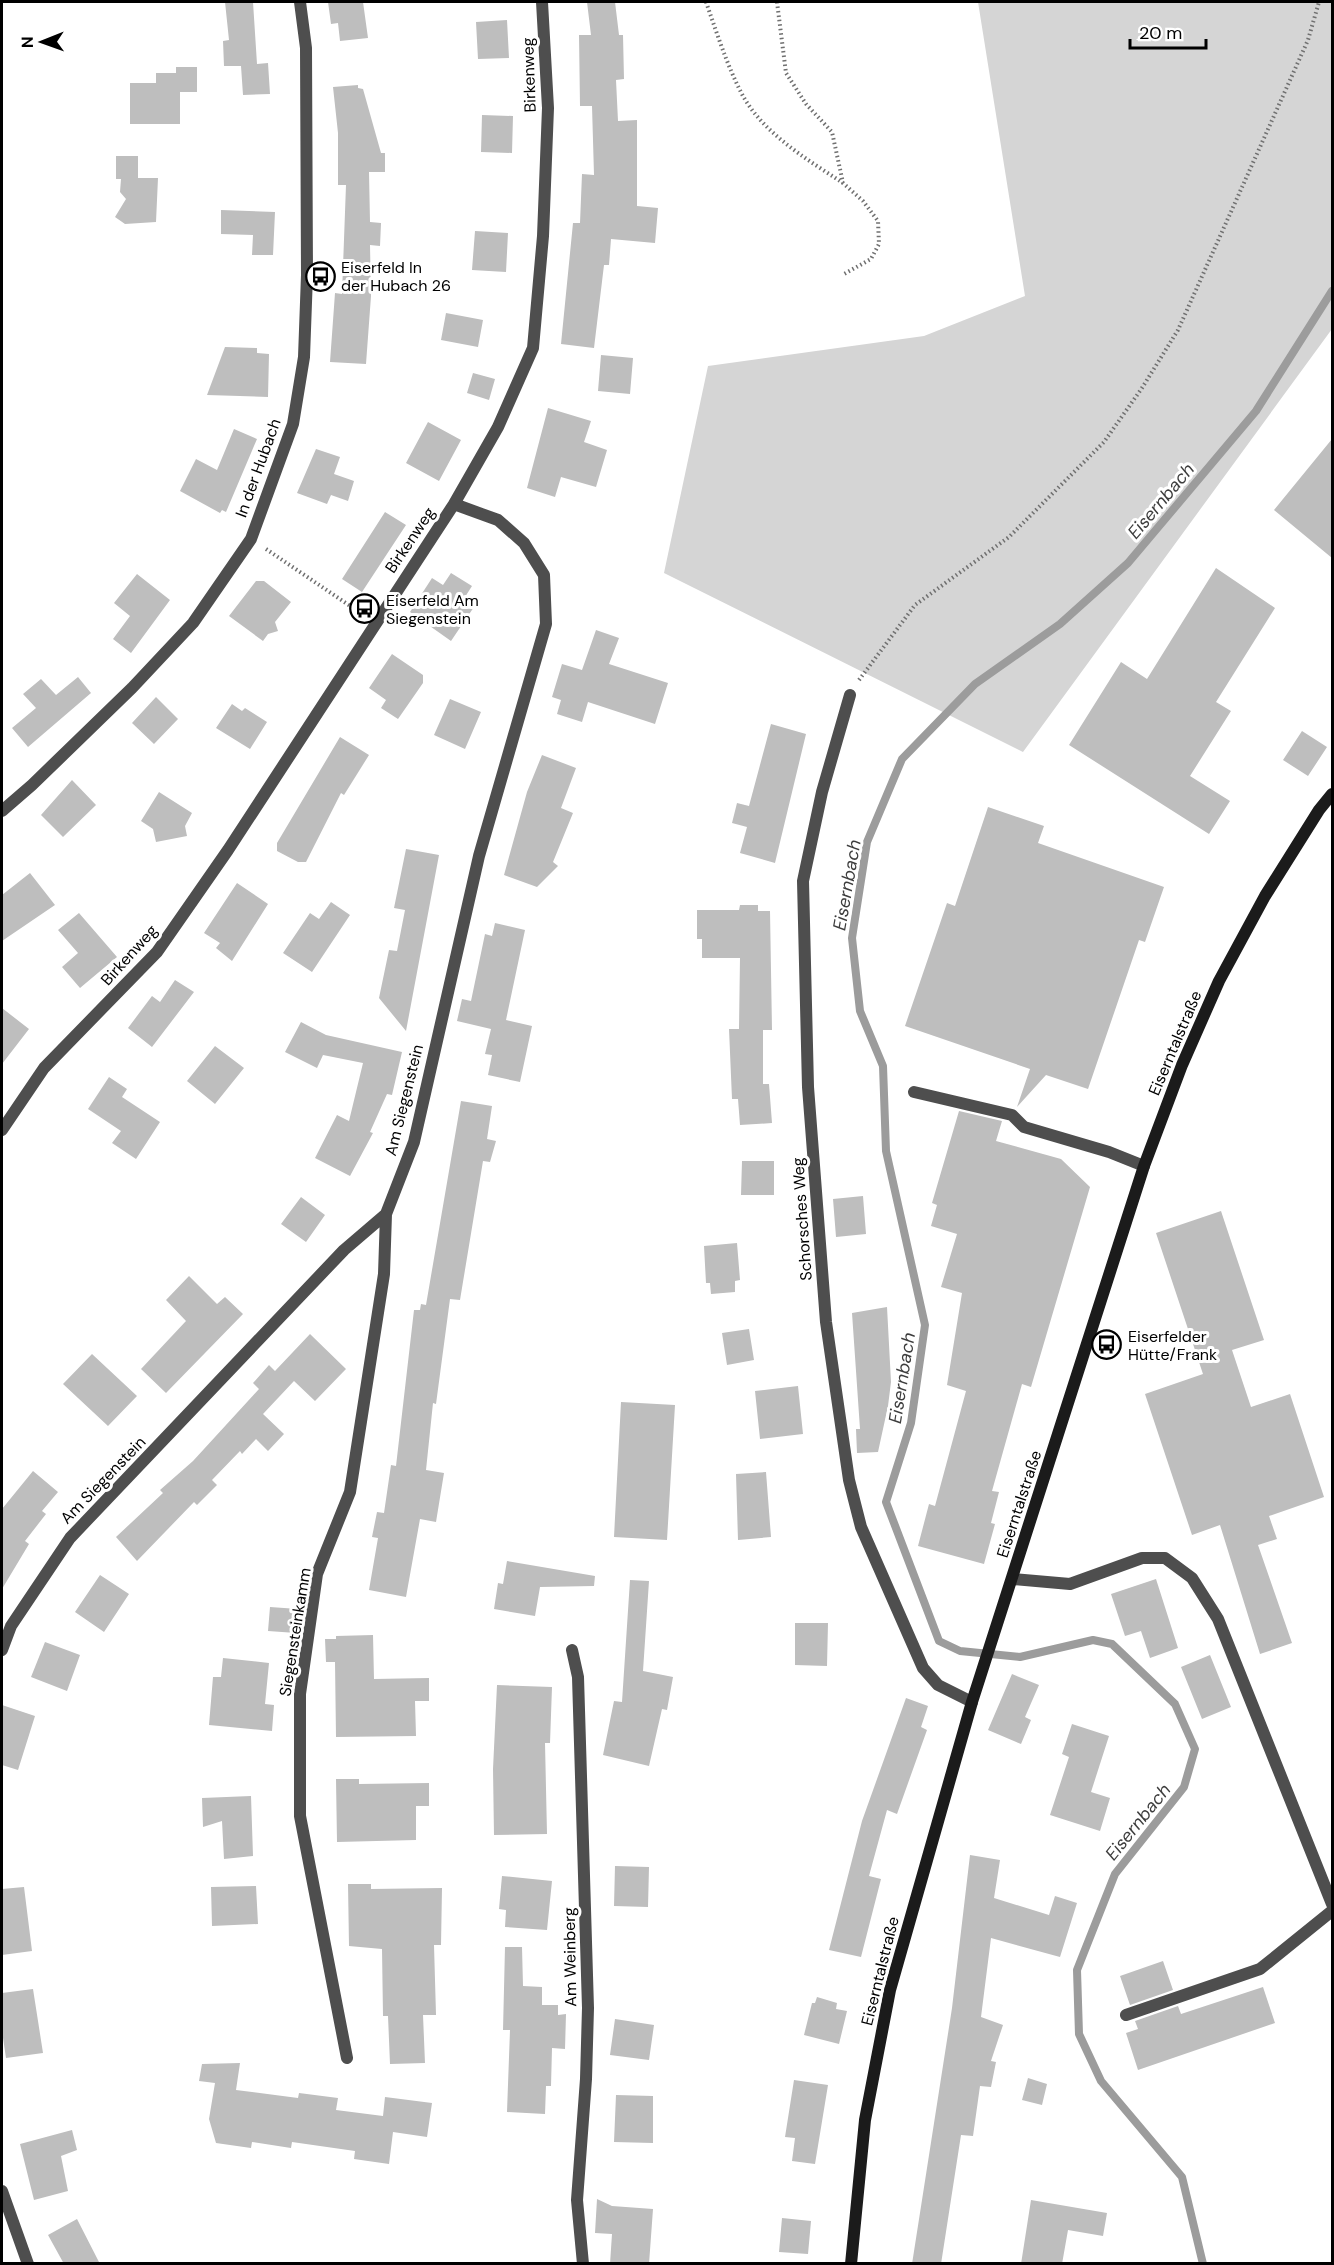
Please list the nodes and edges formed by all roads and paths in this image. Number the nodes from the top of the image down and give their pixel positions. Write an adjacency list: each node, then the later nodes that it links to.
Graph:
1 (300, 2): 9 (street, In der Hubach)
2 (542, 2): 8 (street, Birkenweg)
3 (706, 2): 6 (path)
4 (777, 2): 6 (path)
5 (1319, 2): 11 (path)
6 (843, 183): 7 (path)
7 (844, 274)
8 (454, 504): 10 (street, Birkenweg); 17 (street, Am Siegenstein)
9 (250, 539): 10 (path); 13 (street, In der Hubach)
10 (374, 622): 15 (street, Birkenweg)
11 (850, 695): 21 (street, Schorsches Weg)
12 (1332, 794): 16 (main road, Eiserntalstraße)
13 (2, 811)
14 (914, 1092): 16 (street)
15 (2, 1130)
16 (1144, 1166): 18 (main road, Eiserntalstraße)
17 (386, 1214): 19 (street, Am Siegenstein); 25 (street, Siegensteinkamm)
18 (1012, 1579): 21 (main road, Eiserntalstraße); 22 (street)
19 (2, 1650)
20 (572, 1650): 28 (street, Am Weinberg)
21 (972, 1702): 29 (main road, Eiserntalstraße)
22 (1332, 1904)
23 (1332, 1911): 24 (street)
24 (1126, 2015)
25 (347, 2058)
26 (2, 2191): 27 (street)
27 (28, 2264)
28 (583, 2264)
29 (851, 2264)

